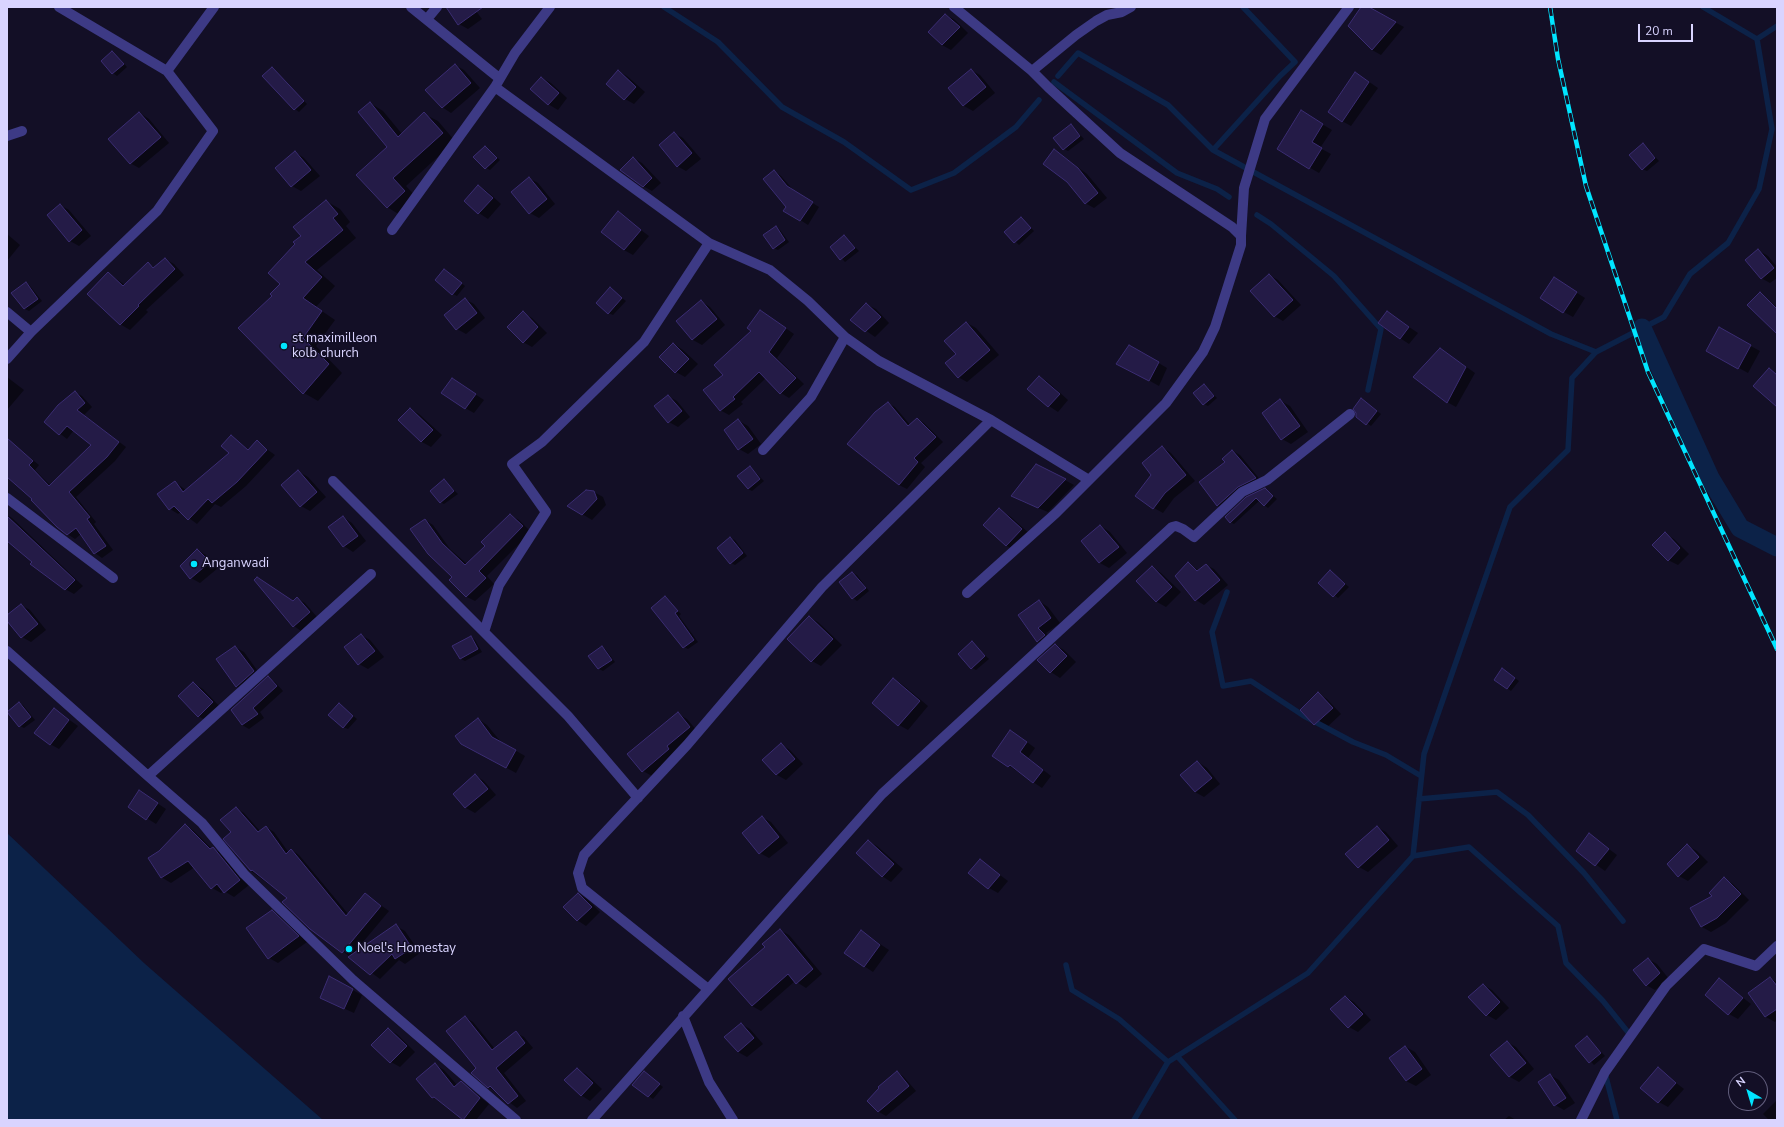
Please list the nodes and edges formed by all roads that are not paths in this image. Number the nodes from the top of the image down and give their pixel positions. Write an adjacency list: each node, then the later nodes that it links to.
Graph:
1 (59, 7): 10 (street)
2 (214, 7): 10 (street)
3 (411, 7): 9 (street)
4 (437, 7): 9 (street)
5 (550, 7): 12 (street)
6 (954, 7): 11 (street)
7 (1131, 7): 11 (street)
8 (1349, 7): 16 (street)
9 (427, 19): 12 (street)
10 (167, 71): 19 (street)
11 (1032, 71): 16 (street)
12 (497, 82): 15 (street); 17 (street)
13 (22, 131): 14 (street)
14 (7, 136)
15 (392, 230)
16 (1241, 236): 25 (street)
17 (709, 243): 20 (street); 31 (street)
18 (7, 312): 19 (street)
19 (31, 332): 21 (street)
20 (845, 337): 23 (street); 24 (street)
21 (7, 359)
22 (1350, 414): 36 (street)
23 (991, 420): 25 (street); 34 (street)
24 (763, 450)
25 (1089, 480): 30 (street)
26 (333, 481): 31 (street)
27 (7, 498): 29 (street)
28 (371, 574): 33 (street)
29 (113, 578)
30 (967, 593)
31 (484, 632): 34 (street)
32 (7, 651): 33 (street)
33 (148, 776): 38 (street)
34 (638, 798): 36 (street)
35 (1777, 946): 41 (street)
36 (708, 989): 37 (street)
37 (684, 1016): 39 (street); 40 (street)
38 (516, 1120)
39 (592, 1120)
40 (733, 1120)
41 (1581, 1120)

